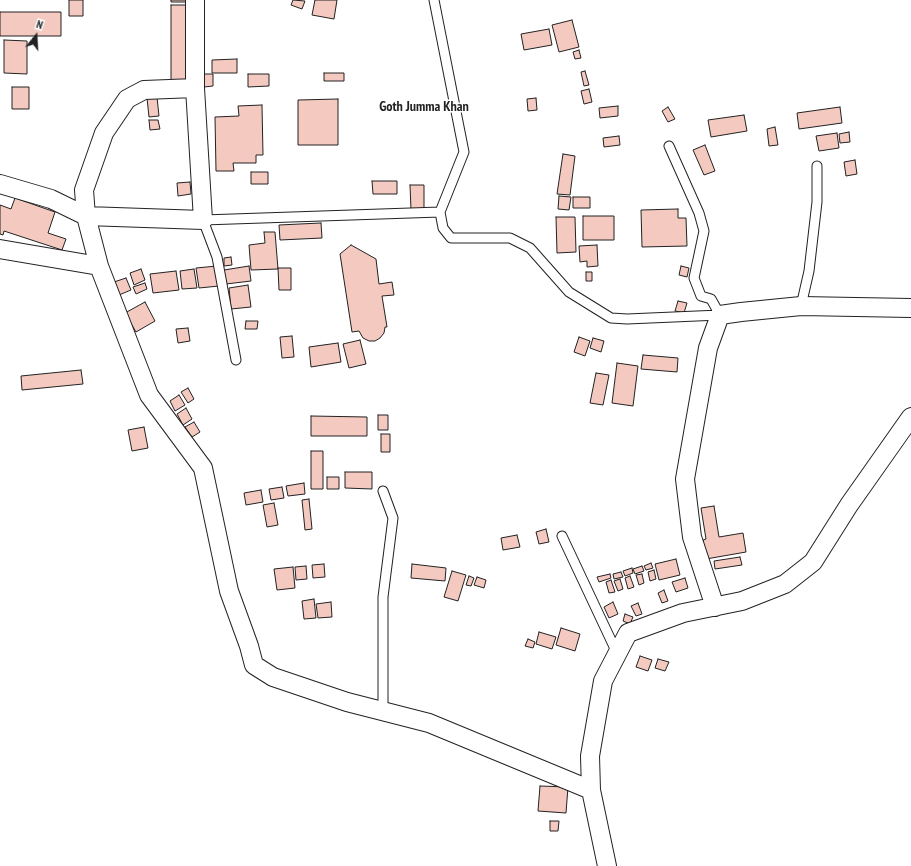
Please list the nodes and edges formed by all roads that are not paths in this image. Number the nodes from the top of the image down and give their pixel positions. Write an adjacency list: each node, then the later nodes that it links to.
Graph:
1 (195, 0): 3 (street)
2 (434, 0): 7 (lane)
3 (195, 88): 8 (street); 9 (street)
4 (669, 146): 14 (lane)
5 (817, 166): 12 (lane)
6 (0, 184): 8 (street)
7 (440, 212): 9 (lane); 14 (lane)
8 (86, 216): 9 (street); 11 (street)
9 (203, 220): 15 (lane)
10 (0, 249): 11 (street)
11 (99, 266): 21 (street)
12 (801, 306): 13 (street); 14 (street)
13 (911, 308)
14 (720, 315): 19 (street)
15 (236, 360)
16 (911, 417): 19 (street)
17 (383, 491): 21 (lane)
18 (562, 536): 20 (lane)
19 (715, 607): 20 (street)
20 (617, 653): 22 (street)
21 (382, 711): 22 (street)
22 (591, 790): 23 (street)
23 (607, 866)

